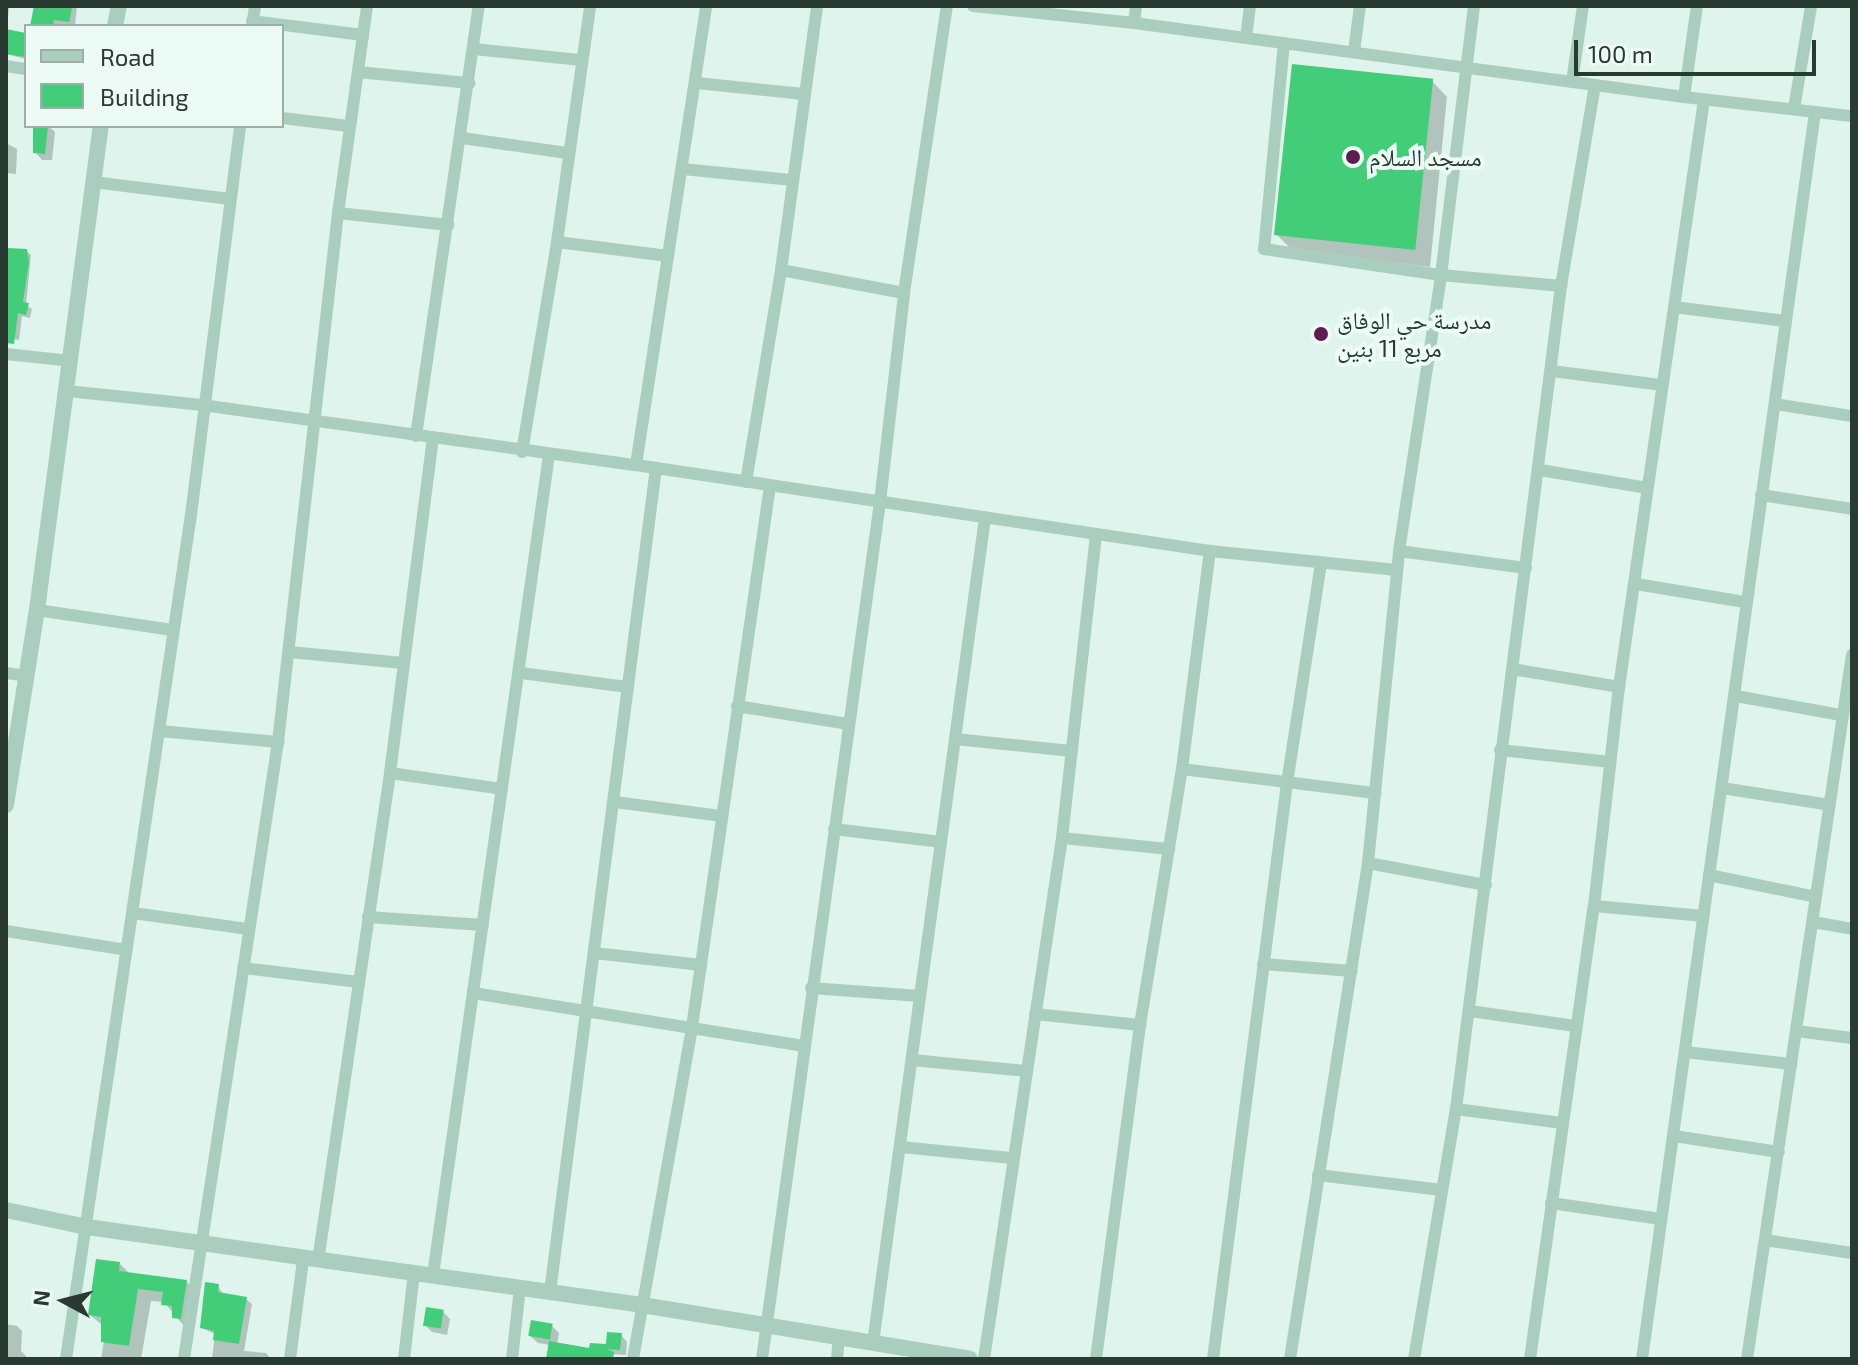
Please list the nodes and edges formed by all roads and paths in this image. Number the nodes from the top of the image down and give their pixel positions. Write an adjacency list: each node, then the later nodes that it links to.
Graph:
1 (255, 6): 17 (street)
2 (367, 6): 20 (street)
3 (479, 6): 23 (street)
4 (590, 6): 25 (street)
5 (706, 6): 30 (street)
6 (817, 6): 32 (street)
7 (947, 6): 55 (street)
8 (973, 6): 16 (street)
9 (1136, 6): 18 (street)
10 (1250, 6): 21 (street)
11 (1360, 6): 24 (street)
12 (1474, 6): 26 (street)
13 (1583, 6): 28 (street)
14 (1697, 6): 33 (street)
15 (1811, 6): 35 (street)
16 (1020, 9): 18 (street)
17 (252, 23)
18 (1134, 23): 21 (street)
19 (284, 26): 20 (street)
20 (363, 35): 27 (street)
21 (1246, 38): 22 (street)
22 (1284, 43): 24 (street); 53 (street)
23 (474, 49): 25 (street); 29 (street)
24 (1354, 52): 26 (street)
25 (581, 60): 43 (street)
26 (1466, 69): 28 (street); 53 (street)
27 (358, 72): 29 (street); 39 (street)
28 (1572, 82): 31 (street)
29 (469, 83): 42 (street)
30 (697, 83): 32 (street); 44 (street)
31 (1595, 85): 33 (street); 54 (street)
32 (803, 94): 45 (street)
33 (1684, 97): 34 (street)
34 (1704, 100): 35 (street); 56 (street)
35 (1794, 109): 36 (street)
36 (1815, 112): 37 (street); 57 (street)
37 (1852, 116)
38 (284, 118): 39 (street)
39 (349, 126): 48 (street)
40 (101, 128): 46 (street)
41 (240, 128): 47 (street)
42 (462, 138): 43 (street); 49 (street)
43 (567, 153): 50 (street)
44 (683, 169): 45 (street); 51 (street)
45 (792, 180): 52 (street)
46 (93, 182): 47 (street); 59 (street)
47 (230, 199): 64 (street)
48 (338, 213): 49 (street); 66 (street)
49 (448, 225): 67 (street)
50 (557, 242): 51 (street); 69 (street)
51 (668, 256): 71 (street)
52 (781, 270): 55 (street); 74 (street)
53 (1441, 275): 54 (street); 83 (street)
54 (1561, 286): 60 (street)
55 (904, 293): 78 (street)
56 (1674, 307): 57 (street); 61 (street)
57 (1785, 321): 63 (street)
58 (6, 354): 59 (street)
59 (71, 361): 62 (street)
60 (1552, 371): 61 (street); 73 (street)
61 (1662, 385): 76 (street)
62 (67, 391): 64 (street); 89 (street)
63 (1775, 404): 65 (street); 77 (street)
64 (202, 405): 66 (street); 90 (street)
65 (1852, 416)
66 (313, 421): 67 (street); 91 (street)
67 (416, 436): 68 (street)
68 (433, 438): 69 (street); 93 (street)
69 (522, 452): 70 (street)
70 (549, 455): 71 (street); 96 (street)
71 (636, 465): 72 (street)
72 (656, 468): 74 (street); 98 (street)
73 (1540, 470): 76 (street); 85 (street)
74 (746, 482): 75 (street)
75 (770, 486): 78 (street); 101 (street)
76 (1648, 488): 87 (street)
77 (1761, 495): 79 (street); 88 (street)
78 (880, 502): 80 (street); 103 (street)
79 (1852, 509)
80 (985, 518): 81 (street); 105 (street)
81 (1096, 535): 82 (street); 108 (street)
82 (1210, 551): 84 (street); 110 (street)
83 (1399, 551): 85 (street); 86 (street)
84 (1321, 564): 86 (street); 112 (street)
85 (1526, 568): 94 (street)
86 (1397, 570): 115 (street)
87 (1636, 584): 88 (street); 99 (street)
88 (1745, 602): 100 (street)
89 (37, 610): 90 (street); 97 (street)
90 (173, 630): 104 (street)
91 (290, 652): 93 (street); 106 (street)
92 (1852, 655): 102 (street)
93 (402, 663): 111 (street)
94 (1512, 669): 99 (street); 107 (street)
95 (6, 673): 97 (street)
96 (521, 673): 98 (street); 114 (street)
97 (27, 676): 117 (street)
98 (628, 687): 116 (street)
99 (1619, 687): 109 (street)
100 (1736, 696): 102 (street); 113 (street)
101 (737, 706): 103 (street); 119 (street)
102 (1841, 715): 118 (street)
103 (848, 724): 120 (street)
104 (160, 731): 106 (street); 129 (street)
105 (955, 739): 108 (street); 122 (street)
106 (278, 742): 134 (street)
107 (1500, 750): 109 (street); 126 (street)
108 (1071, 751): 121 (street)
109 (1610, 762): 128 (street)
110 (1182, 769): 112 (street); 123 (street)
111 (390, 773): 114 (street); 131 (street)
112 (1287, 783): 115 (street); 139 (street)
113 (1722, 788): 118 (street); 125 (street)
114 (502, 789): 133 (street)
115 (1376, 793): 124 (street)
116 (615, 802): 119 (street); 138 (street)
117 (6, 805)
118 (1830, 805): 127 (street)
119 (722, 816): 140 (street)
120 (834, 829): 122 (street); 144 (street)
121 (1062, 838): 123 (street); 149 (street)
122 (941, 842): 146 (street)
123 (1169, 849): 150 (street)
124 (1368, 863): 126 (street); 142 (street)
125 (1709, 875): 127 (street); 130 (street)
126 (1486, 885): 148 (street)
127 (1816, 897): 132 (street)
128 (1594, 906): 130 (street); 151 (street)
129 (133, 913): 134 (street); 137 (street)
130 (1704, 916): 156 (street)
131 (368, 917): 133 (street); 143 (street)
132 (1813, 922): 135 (street); 153 (street)
133 (483, 925): 145 (street)
134 (249, 929): 141 (street)
135 (1852, 929)
136 (6, 931): 137 (street)
137 (127, 950): 171 (street)
138 (594, 953): 140 (street); 147 (street)
139 (1263, 964): 142 (street); 196 (street)
140 (701, 965): 152 (street)
141 (243, 968): 143 (street); 173 (street)
142 (1352, 971): 166 (street)
143 (358, 982): 175 (street)
144 (811, 988): 146 (street); 155 (street)
145 (473, 993): 147 (street); 177 (street)
146 (920, 996): 157 (street)
147 (586, 1011): 152 (street); 179 (street)
148 (1470, 1011): 151 (street); 160 (street)
149 (1035, 1014): 150 (street); 159 (street)
150 (1140, 1025): 195 (street)
151 (1575, 1026): 161 (street)
152 (692, 1027): 155 (street); 180 (street)
153 (1796, 1031): 154 (street); 158 (street)
154 (1852, 1038)
155 (804, 1046): 181 (street)
156 (1685, 1052): 158 (street); 162 (street)
157 (912, 1060): 159 (street); 163 (street)
158 (1791, 1064): 164 (street)
159 (1026, 1071): 165 (street)
160 (1456, 1109): 161 (street); 167 (street)
161 (1562, 1123): 168 (street)
162 (1674, 1136): 164 (street); 170 (street)
163 (901, 1147): 165 (street); 183 (street)
164 (1779, 1152): 172 (street)
165 (1012, 1158): 194 (street)
166 (1318, 1175): 167 (street); 197 (street)
167 (1442, 1190): 198 (street)
168 (1551, 1203): 170 (street); 199 (street)
169 (6, 1210): 171 (street)
170 (1661, 1219): 200 (street)
171 (87, 1227): 173 (street); 185 (street)
172 (1765, 1240): 174 (street); 201 (street)
173 (204, 1245): 175 (street); 186 (street)
174 (1852, 1253)
175 (310, 1260): 176 (street); 187 (street)
176 (414, 1272): 177 (street); 188 (street)
177 (433, 1275): 178 (street)
178 (520, 1288): 179 (street); 189 (street)
179 (550, 1292): 180 (street)
180 (642, 1305): 181 (street); 190 (street)
181 (766, 1326): 182 (street); 191 (street)
182 (839, 1337): 183 (street); 192 (street)
183 (873, 1343): 184 (street)
184 (946, 1357): 193 (street)
185 (66, 1359)
186 (184, 1359)
187 (290, 1359)
188 (404, 1359)
189 (512, 1359)
190 (633, 1359)
191 (762, 1359)
192 (837, 1359)
193 (970, 1359)
194 (984, 1359)
195 (1096, 1359)
196 (1213, 1359)
197 (1290, 1359)
198 (1414, 1359)
199 (1530, 1359)
200 (1642, 1359)
201 (1747, 1359)

